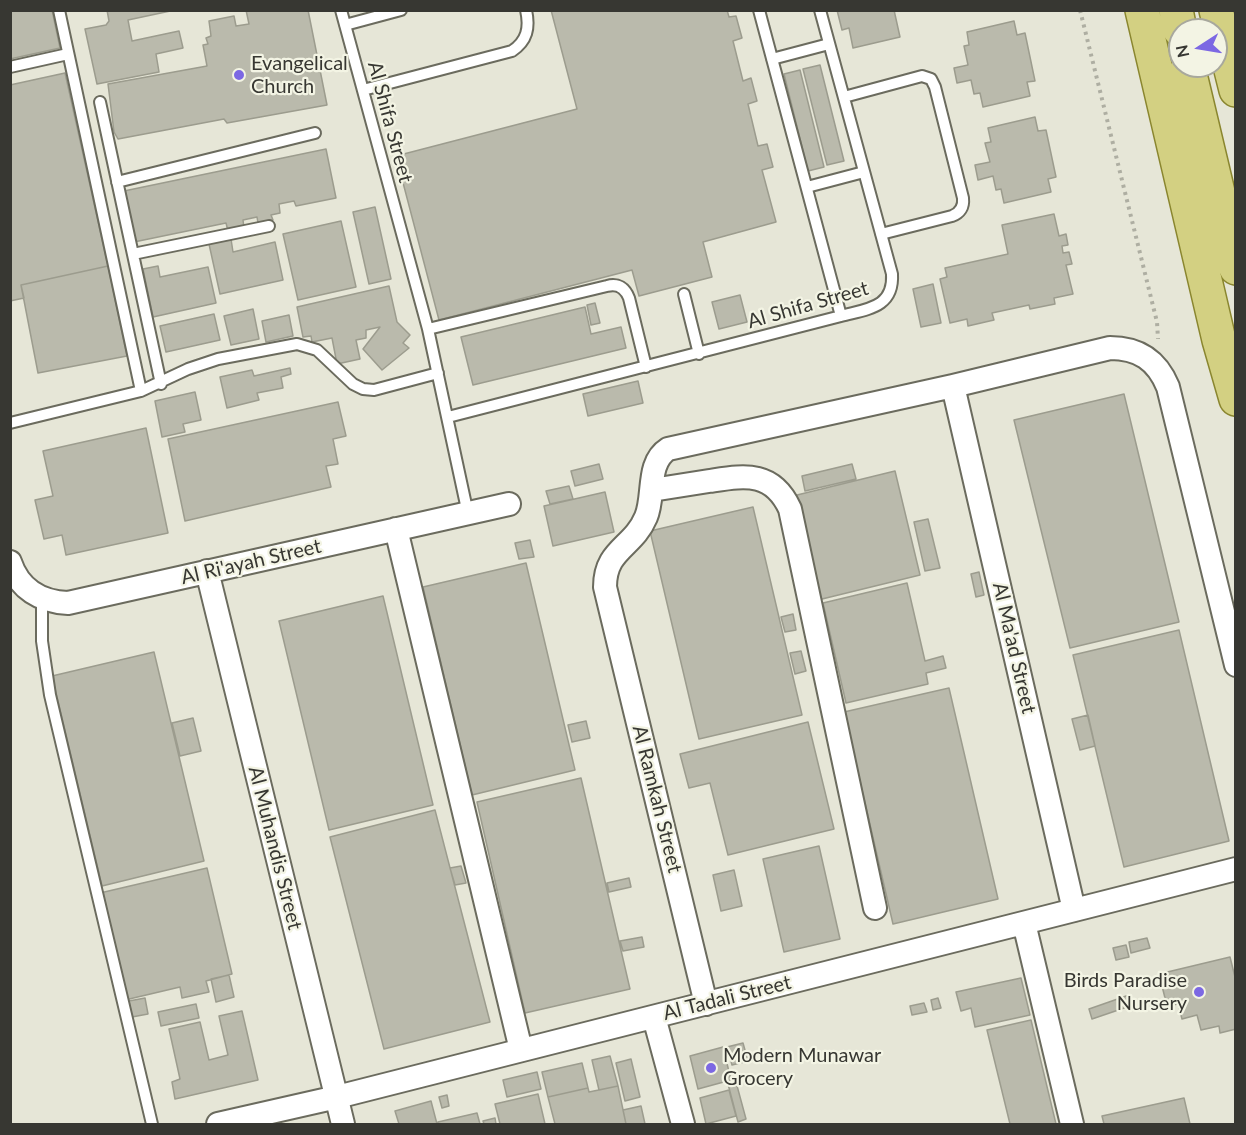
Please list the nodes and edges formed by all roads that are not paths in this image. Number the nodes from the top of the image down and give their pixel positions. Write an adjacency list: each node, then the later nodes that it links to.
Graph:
1 (59, 10): 11 (lane)
2 (341, 10): 9 (lane, Al Shifa Street)
3 (400, 10): 9 (lane)
4 (526, 10): 15 (lane)
5 (759, 10): 12 (lane)
6 (820, 10): 10 (lane, Al Shifa Street)
7 (1142, 10): 36 (main road)
8 (1216, 10): 16 (main road)
9 (345, 25): 15 (lane, Al Shifa Street)
10 (829, 44): 12 (lane); 17 (lane, Al Shifa Street)
11 (68, 54): 13 (lane); 35 (lane)
12 (772, 59): 22 (lane)
13 (10, 67)
14 (1191, 78): 26 (main road)
15 (363, 90): 29 (lane, Al Shifa Street)
16 (1236, 90)
17 (844, 97): 20 (lane, Al Shifa Street); 24 (lane)
18 (100, 102): 21 (lane)
19 (315, 134): 21 (lane)
20 (864, 172): 22 (lane); 24 (lane, Al Shifa Street)
21 (117, 182): 25 (lane)
22 (807, 187): 28 (lane)
23 (269, 226): 25 (lane)
24 (881, 234): 28 (lane, Al Shifa Street)
25 (133, 254): 33 (lane)
26 (1236, 268)
27 (684, 294): 30 (lane)
28 (841, 316): 30 (lane, Al Shifa Street)
29 (428, 329): 31 (lane); 32 (lane, Al Shifa Street)
30 (699, 354): 31 (lane, Al Shifa Street)
31 (646, 367): 37 (lane, Al Shifa Street)
32 (438, 374): 33 (lane); 37 (lane, Al Shifa Street)
33 (161, 384): 35 (lane)
34 (953, 386): 39 (street, Al Ramkah Street); 46 (street, Al Ramkah Street); 49 (street, Al Ma'ad Street)
35 (141, 391): 38 (lane)
36 (1236, 399)
37 (448, 417): 41 (lane, Al Shifa Street)
38 (10, 423)
39 (652, 490): 48 (street); 51 (street, Al Ramkah Street)
40 (509, 504): 41 (street, Al Ri'ayah Street)
41 (468, 514): 42 (street, Al Ri'ayah Street)
42 (396, 529): 44 (street, Al Ri'ayah Street); 53 (street)
43 (10, 562): 45 (street)
44 (207, 571): 45 (street, Al Ri'ayah Street); 54 (street, Al Muhandis Street)
45 (42, 599): 55 (lane)
46 (1236, 664)
47 (1236, 869): 49 (street, Al Tadali Street)
48 (875, 908)
49 (1074, 910): 50 (street, Al Tadali Street)
50 (1024, 923): 51 (street, Al Tadali Street); 59 (street)
51 (706, 1004): 52 (street, Al Tadali Street)
52 (654, 1017): 53 (street, Al Tadali Street); 58 (street)
53 (521, 1050): 54 (street, Al Tadali Street)
54 (337, 1097): 56 (street, Al Tadali Street); 57 (street, Al Muhandis Street)
55 (152, 1125)
56 (218, 1125)
57 (343, 1125)
58 (682, 1125)
59 (1072, 1125)

